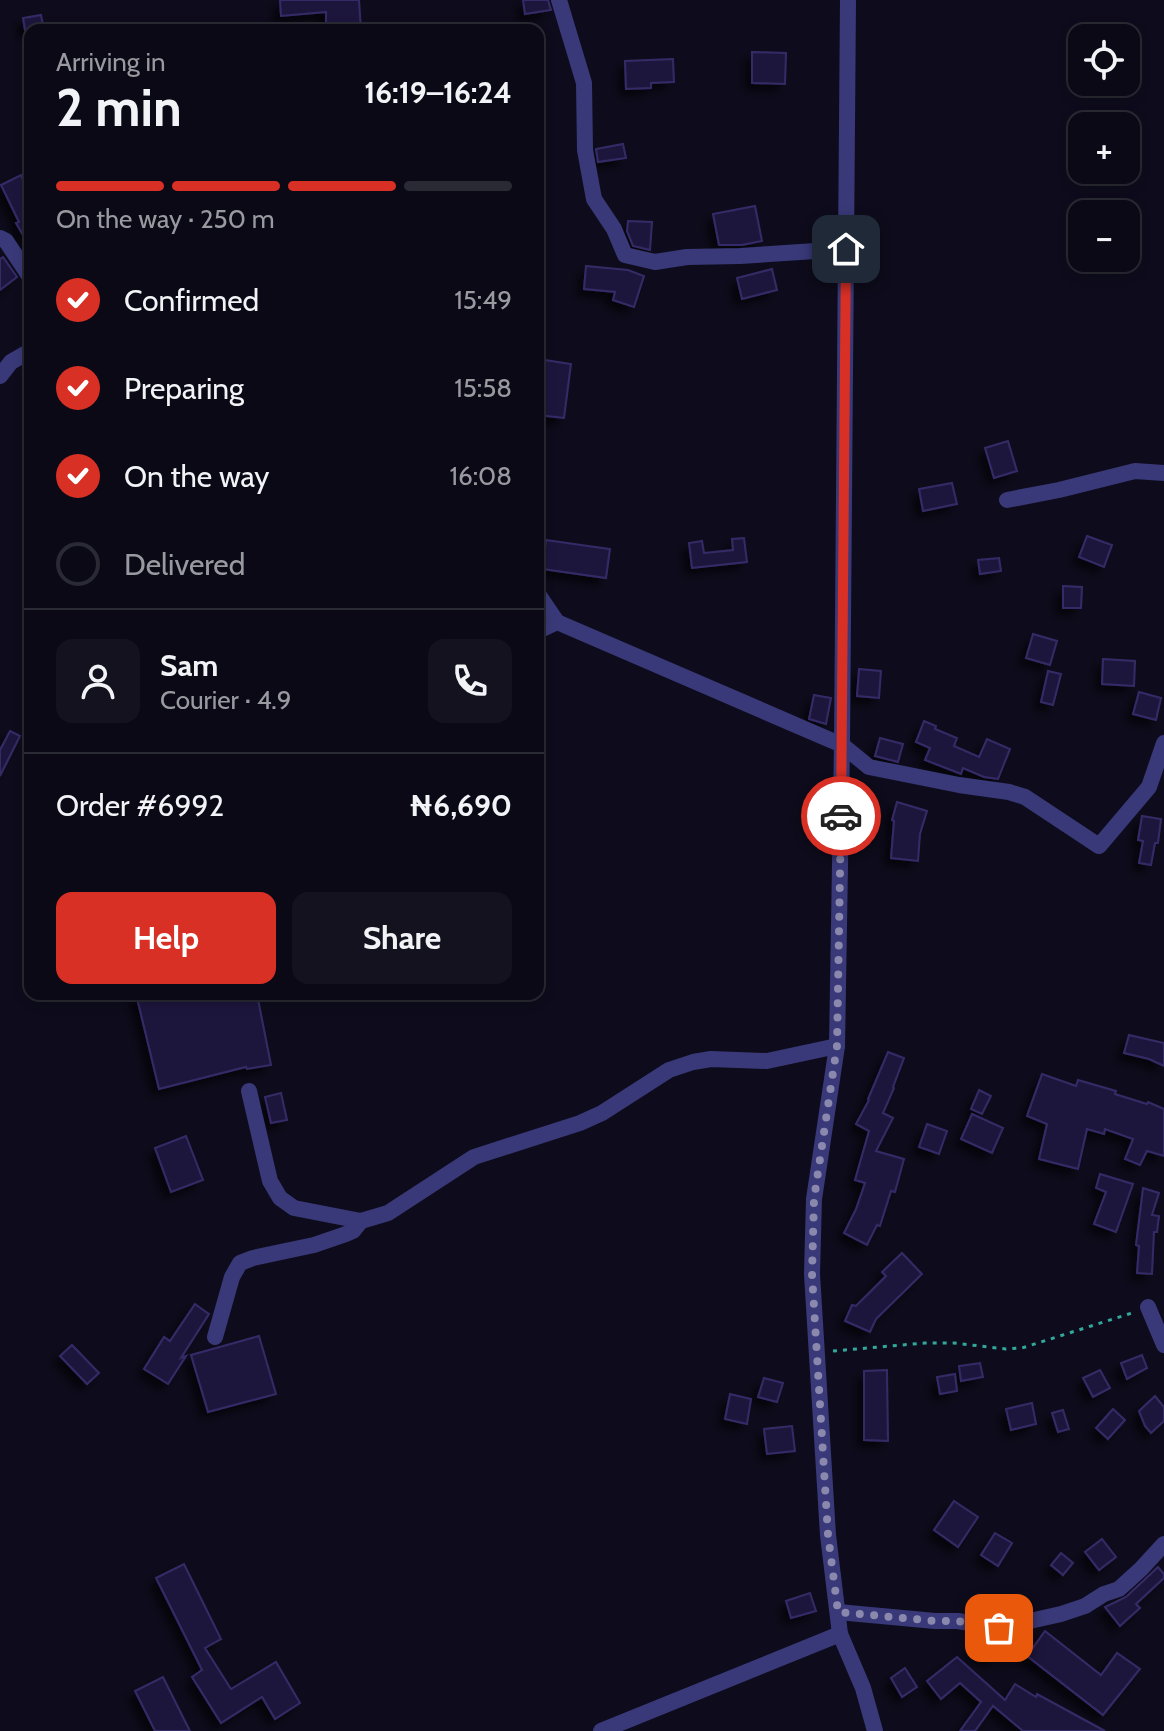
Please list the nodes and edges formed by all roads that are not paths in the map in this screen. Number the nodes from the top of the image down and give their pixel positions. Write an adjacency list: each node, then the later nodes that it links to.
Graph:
1 (559, 0): 4 (street)
2 (848, 0): 4 (street)
3 (0, 238): 5 (street)
4 (846, 249): 14 (street)
5 (24, 268)
6 (24, 354): 7 (street)
7 (0, 376)
8 (1164, 473): 9 (street)
9 (1007, 500)
10 (544, 603): 11 (street)
11 (557, 622): 12 (street); 14 (street)
12 (544, 628)
13 (1164, 743): 14 (street)
14 (842, 745): 15 (street)
15 (837, 1046): 17 (street); 22 (street)
16 (249, 1091): 17 (street)
17 (361, 1221): 19 (street)
18 (1148, 1307): 20 (street)
19 (215, 1337)
20 (1164, 1345)
21 (1164, 1544): 22 (street)
22 (838, 1612): 23 (street)
23 (840, 1634): 24 (street); 25 (street)
24 (601, 1731)
25 (875, 1731)

